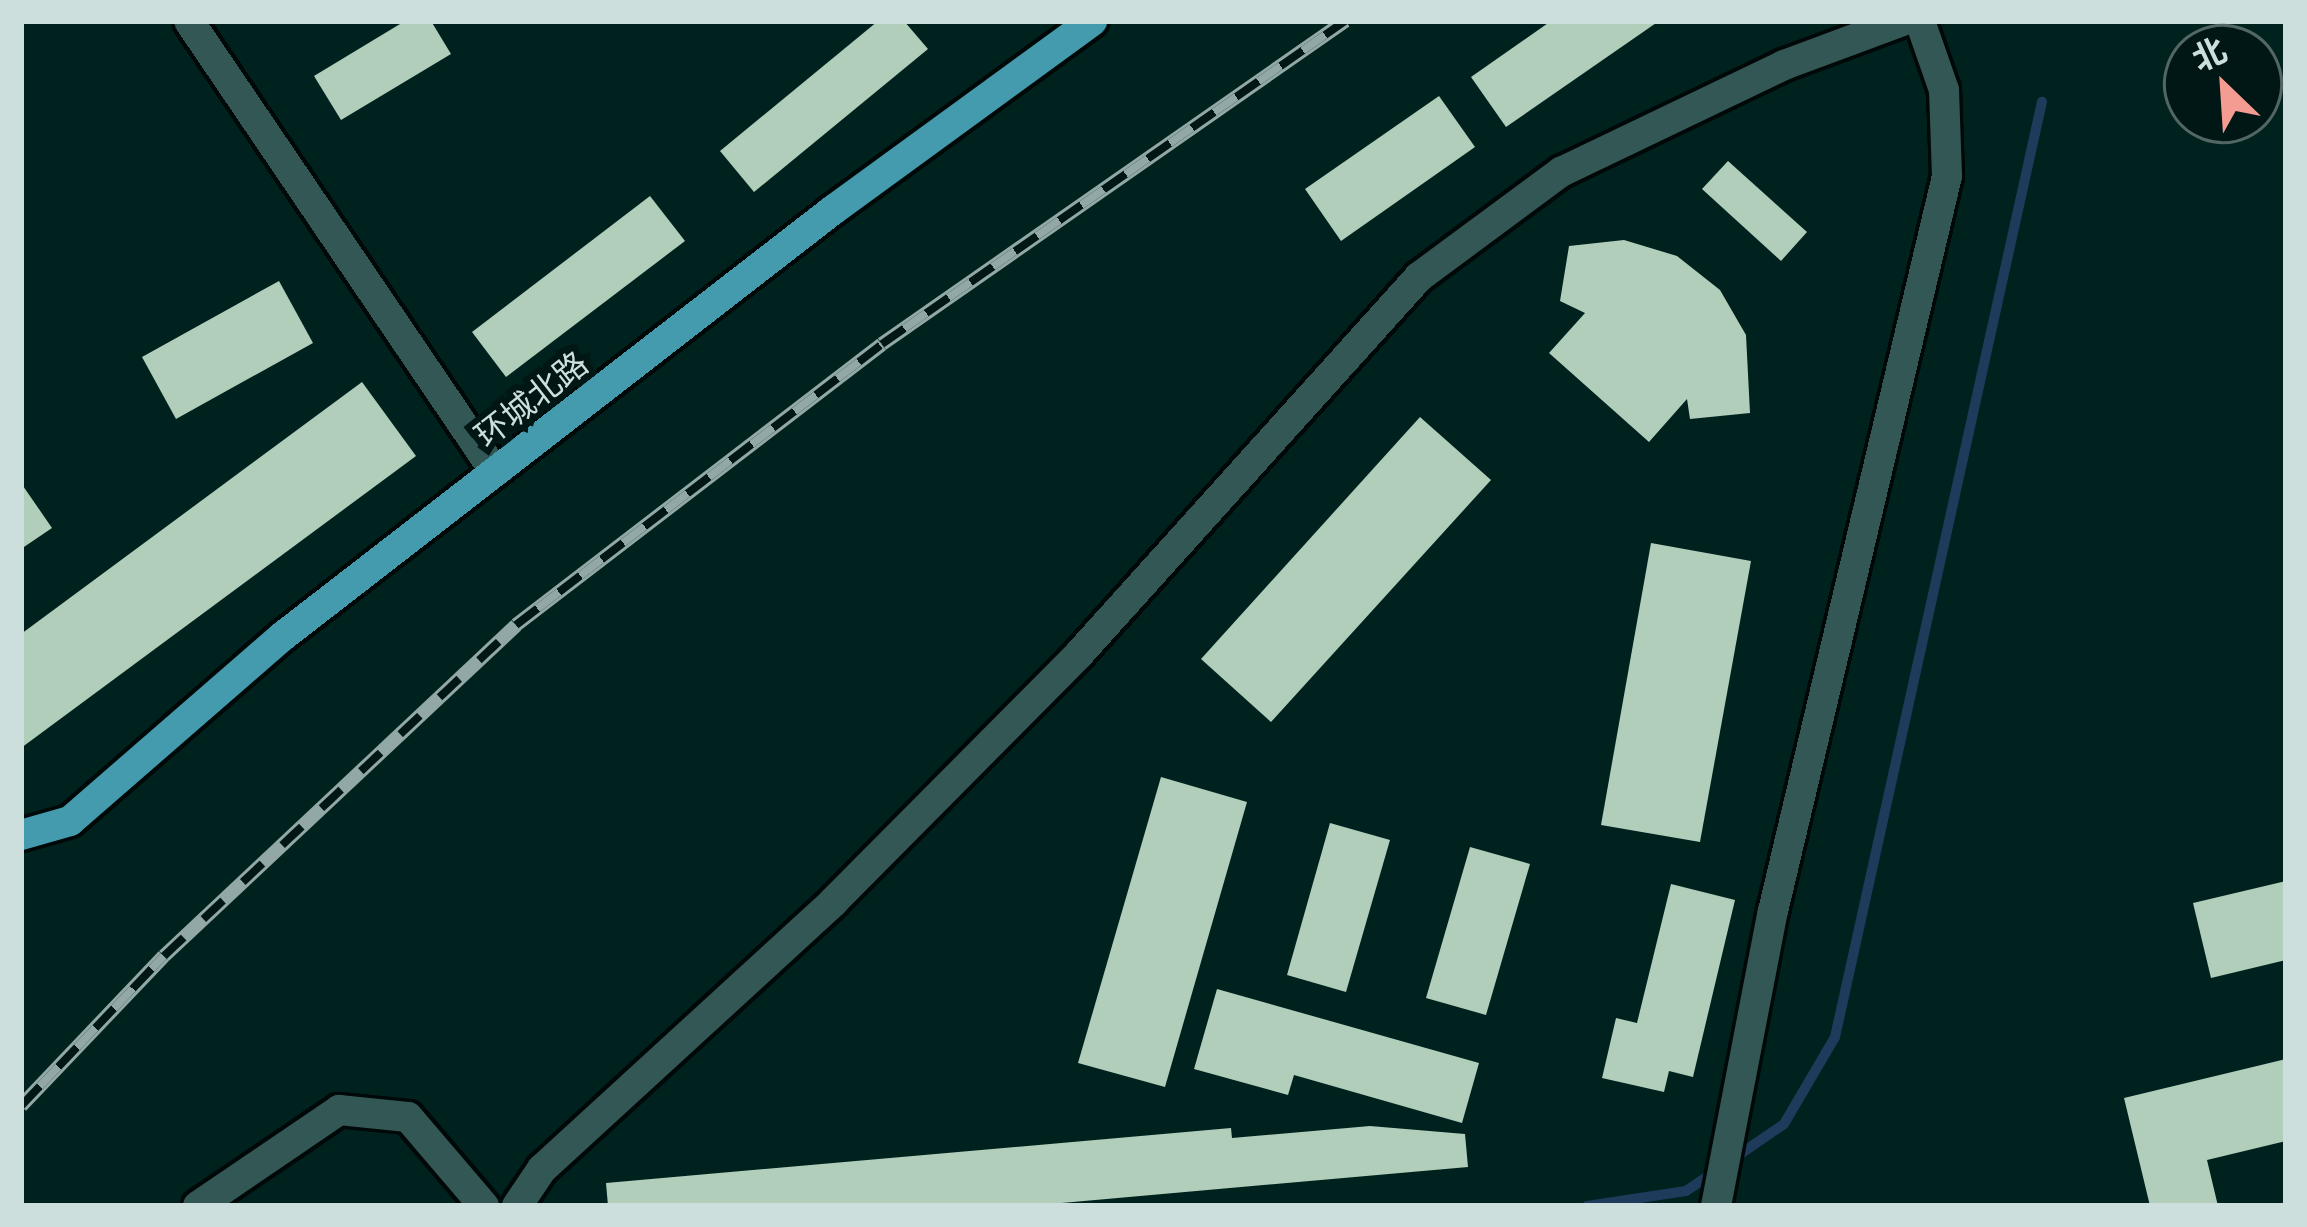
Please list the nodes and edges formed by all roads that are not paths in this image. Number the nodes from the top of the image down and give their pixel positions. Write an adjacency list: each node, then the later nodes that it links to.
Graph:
1 (189, 21): 5 (street)
2 (1092, 21): 5 (main road, 环城北路)
3 (1902, 21): 10 (street)
4 (1920, 21): 7 (street)
5 (495, 472): 6 (main road, 环城北路)
6 (21, 835)
7 (1718, 1195)
8 (198, 1206): 9 (street)
9 (484, 1206)
10 (517, 1206)

